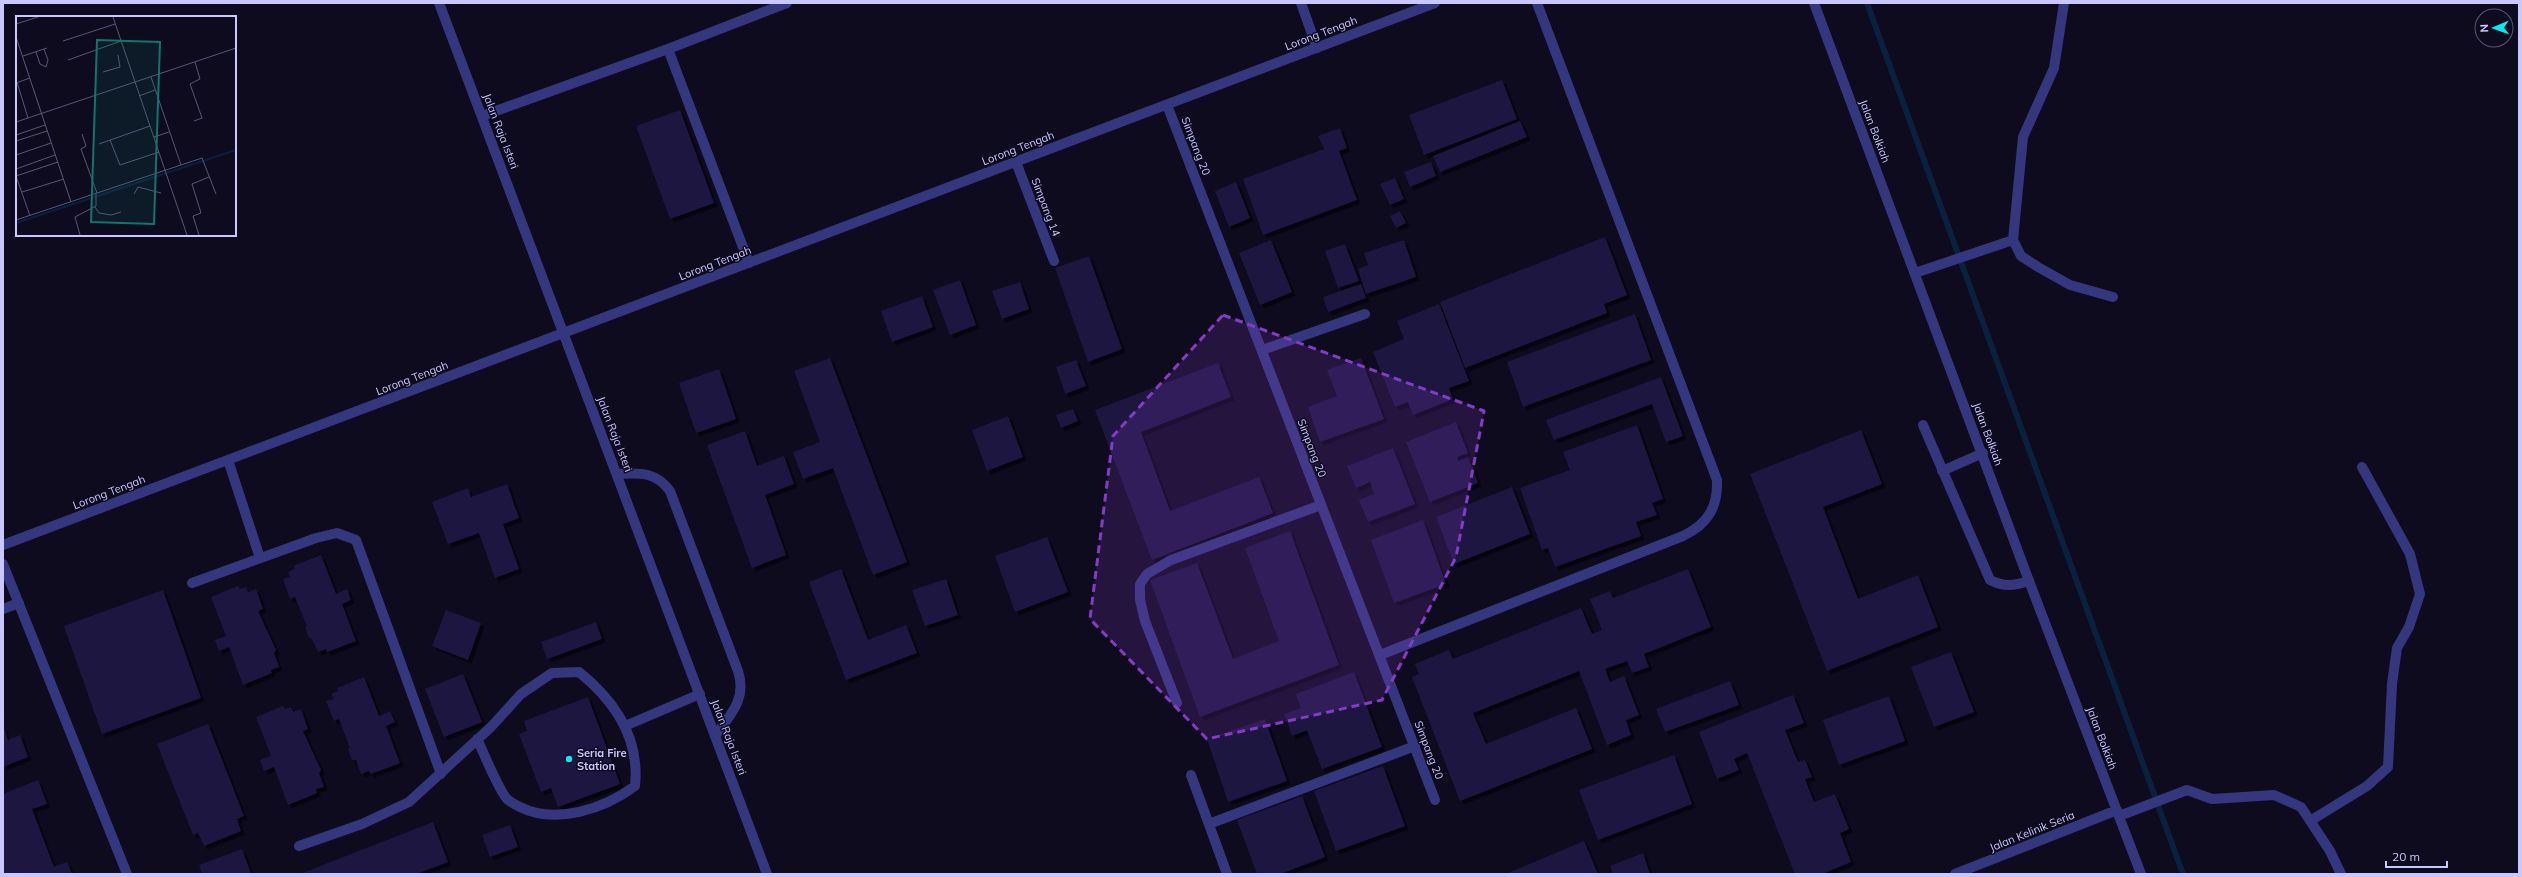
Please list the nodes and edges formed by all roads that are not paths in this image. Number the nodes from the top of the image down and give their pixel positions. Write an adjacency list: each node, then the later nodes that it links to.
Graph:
1 (440, 3): 11 (street, Jalan Raja Isteri)
2 (787, 3): 9 (street)
3 (1301, 3): 8 (street)
4 (1435, 3): 8 (street, Lorong Tengah)
5 (1537, 3): 35 (street)
6 (1814, 3): 16 (street, Jalan Bolkiah)
7 (2064, 3): 13 (street)
8 (1317, 48): 10 (street, Lorong Tengah)
9 (668, 49): 11 (street); 15 (street)
10 (1167, 105): 12 (street, Lorong Tengah); 20 (street, Simpang 20)
11 (482, 116): 19 (street, Jalan Raja Isteri)
12 (1016, 162): 14 (street, Simpang 14); 15 (street, Lorong Tengah)
13 (2013, 240): 16 (street); 17 (street)
14 (1054, 260)
15 (750, 263): 19 (street, Lorong Tengah)
16 (1915, 273): 22 (street, Jalan Bolkiah)
17 (2113, 297)
18 (1365, 314): 20 (street)
19 (564, 334): 23 (street, Lorong Tengah); 26 (street, Jalan Raja Isteri)
20 (1262, 350): 27 (street, Simpang 20)
21 (1923, 425): 25 (street)
22 (1983, 454): 25 (street); 31 (street, Jalan Bolkiah)
23 (228, 460): 28 (street, Lorong Tengah); 29 (street)
24 (2362, 467): 46 (street)
25 (1942, 471): 31 (street)
26 (617, 474): 36 (street, Jalan Raja Isteri); 39 (street)
27 (1322, 505): 35 (street, Simpang 20); 37 (street)
28 (3, 545)
29 (260, 558): 32 (street); 42 (street)
30 (3, 564): 33 (street)
31 (2029, 581): 45 (street, Jalan Bolkiah)
32 (192, 583)
33 (19, 603): 34 (street); 49 (street)
34 (3, 609)
35 (1380, 655): 41 (street, Simpang 20)
36 (700, 694): 38 (street); 39 (street, Jalan Raja Isteri)
37 (1177, 703)
38 (625, 726): 40 (street); 40 (street)
39 (715, 736): 50 (street, Jalan Raja Isteri)
40 (477, 739): 42 (street)
41 (1415, 746): 44 (street, Simpang 20); 47 (street)
42 (441, 774): 48 (street)
43 (1191, 775): 47 (street)
44 (1435, 800)
45 (2118, 813): 46 (street, Jalan Kelinik Seria); 52 (street, Jalan Kelinik Seria); 53 (street, Jalan Bolkiah)
46 (2310, 821): 54 (street, Jalan Kelinik Seria)
47 (1209, 824): 51 (street)
48 (299, 846)
49 (127, 874)
50 (768, 874)
51 (1227, 874)
52 (1955, 874)
53 (2141, 874)
54 (2341, 874)

